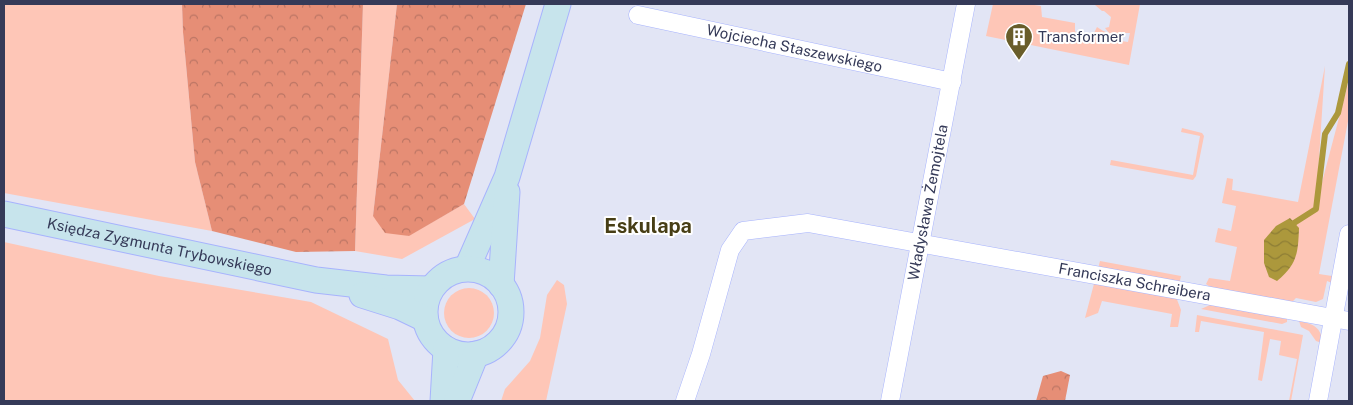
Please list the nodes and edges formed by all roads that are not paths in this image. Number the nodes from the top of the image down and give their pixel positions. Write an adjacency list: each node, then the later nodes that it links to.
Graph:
1 (558, 4): 5 (street)
2 (966, 4): 4 (street, Władysława Żemojtela)
3 (638, 15): 4 (street, Wojciecha Staszewskiego)
4 (952, 82): 8 (street, Władysława Żemojtela)
5 (508, 177): 9 (street); 11 (street)
6 (4, 214): 10 (street, Księdza Zygmunta Trybowskiego)
7 (1349, 234): 14 (street)
8 (919, 243): 14 (street, Franciszka Schreibera); 19 (street, Franciszka Schreibera); 20 (street, Władysława Żemojtela)
9 (467, 268): 11 (street); 12 (street)
10 (316, 280): 12 (street, Księdza Zygmunta Trybowskiego); 13 (street, Księdza Zygmunta Trybowskiego)
11 (501, 285): 16 (street)
12 (431, 289): 13 (street)
13 (425, 319): 15 (street)
14 (1341, 319): 21 (street)
15 (446, 349): 16 (street); 17 (street)
16 (476, 354): 18 (street)
17 (443, 401)
18 (457, 401)
19 (685, 401)
20 (890, 401)
21 (1318, 401)

